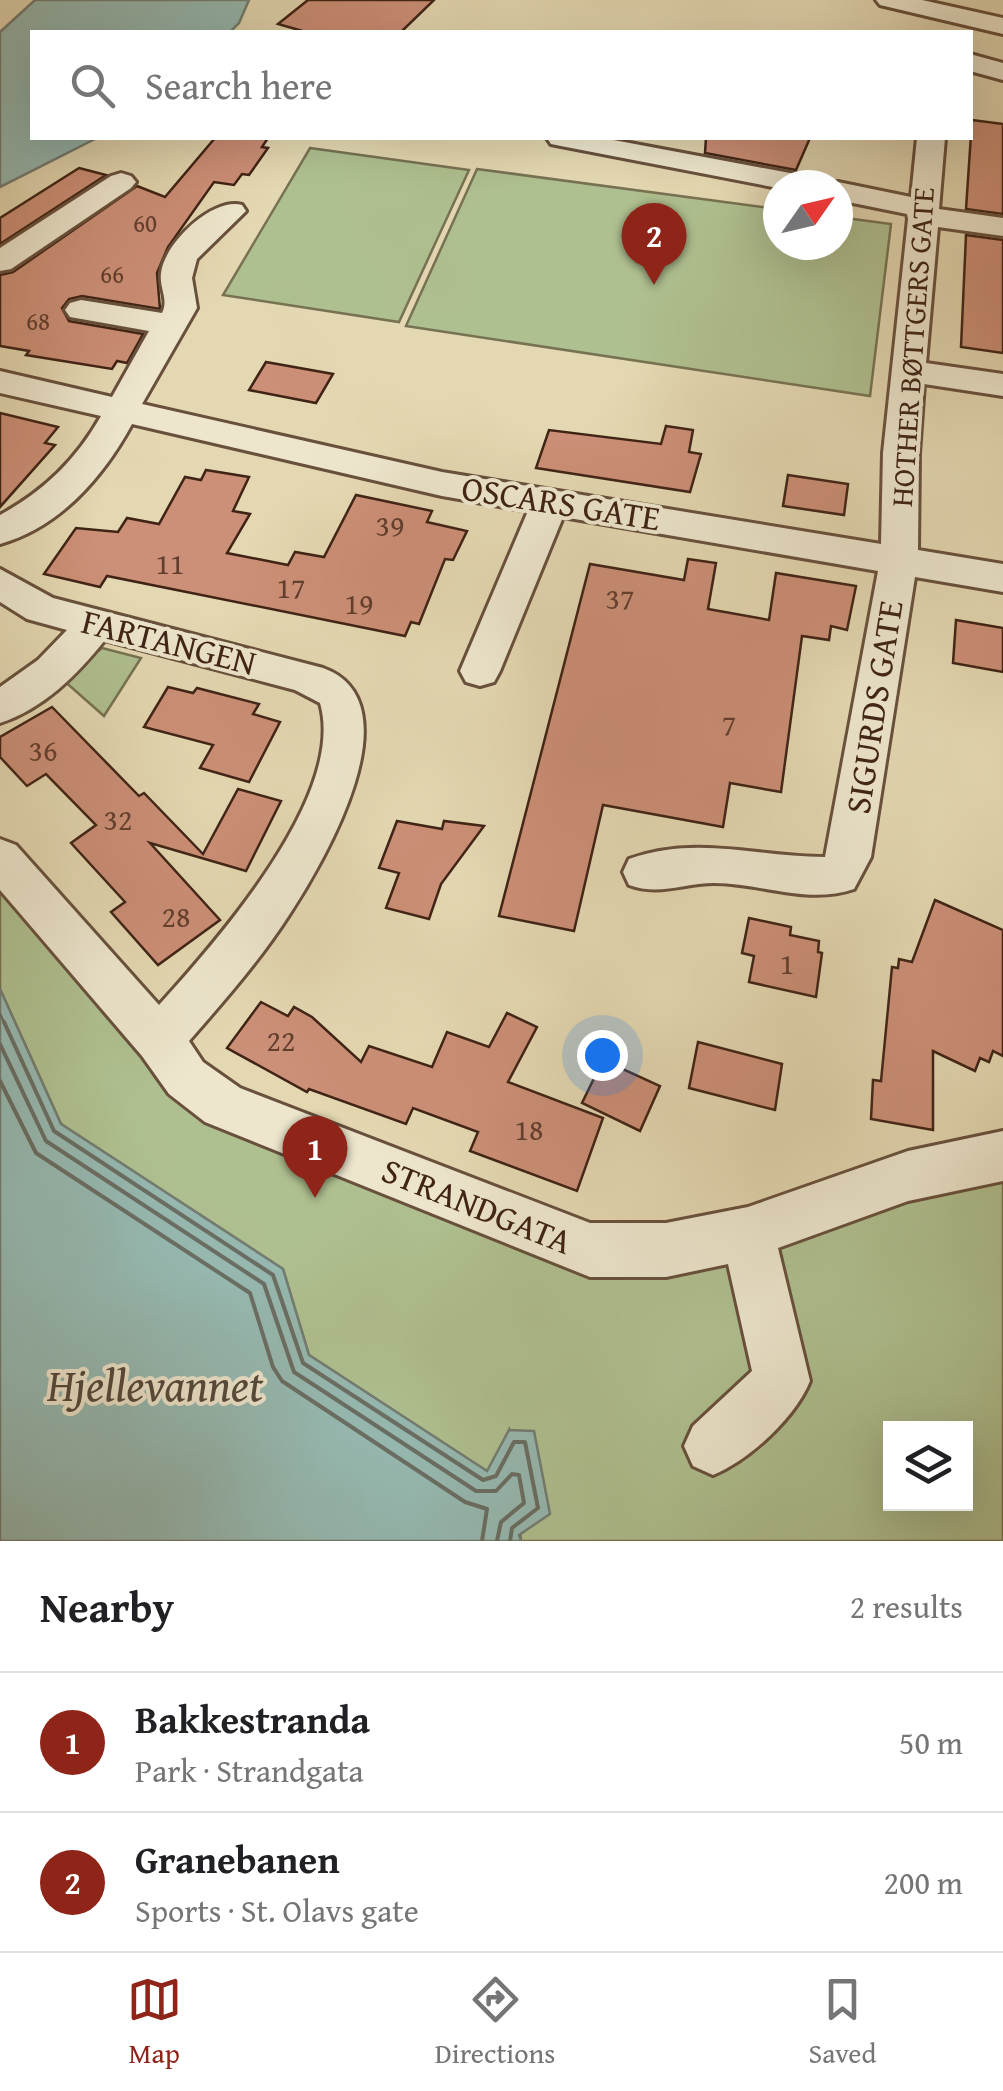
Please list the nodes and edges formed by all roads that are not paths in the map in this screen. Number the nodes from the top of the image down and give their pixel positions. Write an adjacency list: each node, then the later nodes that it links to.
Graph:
1 (889, 0): 2 (street)
2 (946, 15): 3 (street)
3 (1003, 26)
4 (973, 63): 5 (street)
5 (1003, 72)
6 (930, 140): 12 (street, HOTHER BØTTGERS GATE)
7 (604, 141): 8 (street)
8 (763, 176)
9 (121, 182): 14 (street)
10 (853, 195): 12 (street)
11 (230, 211): 16 (street)
12 (922, 212): 13 (street); 17 (street, HOTHER BØTTGERS GATE)
13 (1003, 228)
14 (0, 262)
15 (81, 310): 16 (street)
16 (169, 324): 20 (street)
17 (910, 371): 19 (street); 23 (street, HOTHER BØTTGERS GATE)
18 (0, 382): 20 (street, OSCARS GATE)
19 (1003, 385)
20 (122, 413): 21 (street, OSCARS GATE); 22 (street)
21 (551, 501): 23 (street, OSCARS GATE); 27 (street)
22 (0, 531)
23 (899, 557): 24 (street, OSCARS GATE); 30 (street, SIGURDS GATE)
24 (1003, 578)
25 (0, 584): 26 (street, FARTANGEN)
26 (95, 624): 28 (street); 31 (street, FARTANGEN)
27 (480, 672)
28 (0, 707)
29 (0, 858): 31 (street, STRANDGATA)
30 (645, 872)
31 (159, 1040): 33 (street, STRANDGATA)
32 (1003, 1156): 33 (street, STRANDGATA)
33 (748, 1233): 34 (street)
34 (712, 1446)

